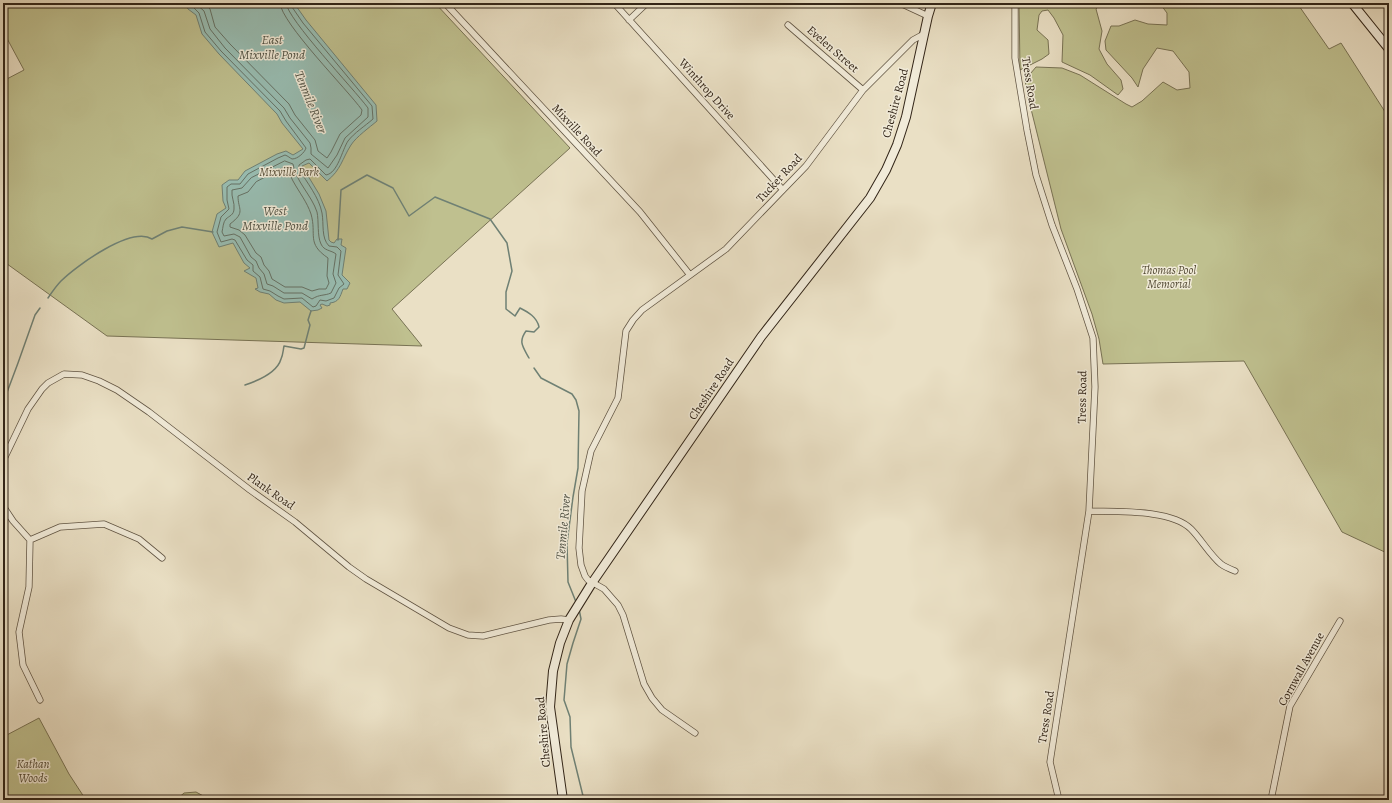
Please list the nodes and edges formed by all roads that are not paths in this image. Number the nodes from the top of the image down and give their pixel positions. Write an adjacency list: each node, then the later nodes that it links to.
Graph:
1 (445, 3): 15 (street, Mixville Road)
2 (614, 3): 9 (street, Winthrop Drive)
3 (647, 3): 9 (street)
4 (900, 3): 8 (street)
5 (932, 3): 8 (main road, Cheshire Road)
6 (1015, 3): 18 (street, Tress Road)
7 (1352, 3): 12 (main road)
8 (928, 16): 11 (main road, Cheshire Road)
9 (630, 20): 14 (street, Winthrop Drive)
10 (788, 25): 13 (street, Evelen Street)
11 (924, 34): 13 (street, Tucker Road); 22 (main road, Cheshire Road)
12 (1389, 49)
13 (864, 90): 14 (street, Tucker Road)
14 (783, 190): 15 (street, Tucker Road)
15 (690, 275): 22 (street, Tucker Road)
16 (3, 461): 23 (street, Plank Road)
17 (3, 506): 19 (street)
18 (1089, 511): 21 (street); 28 (street, Tress Road)
19 (30, 540): 20 (street); 25 (street)
20 (162, 558)
21 (1235, 571)
22 (592, 583): 23 (main road, Cheshire Road); 26 (street)
23 (569, 620): 27 (main road, Cheshire Road)
24 (1340, 621): 29 (street, Cornwall Avenue)
25 (40, 700)
26 (694, 733)
27 (563, 800)
28 (1059, 800)
29 (1271, 800)

